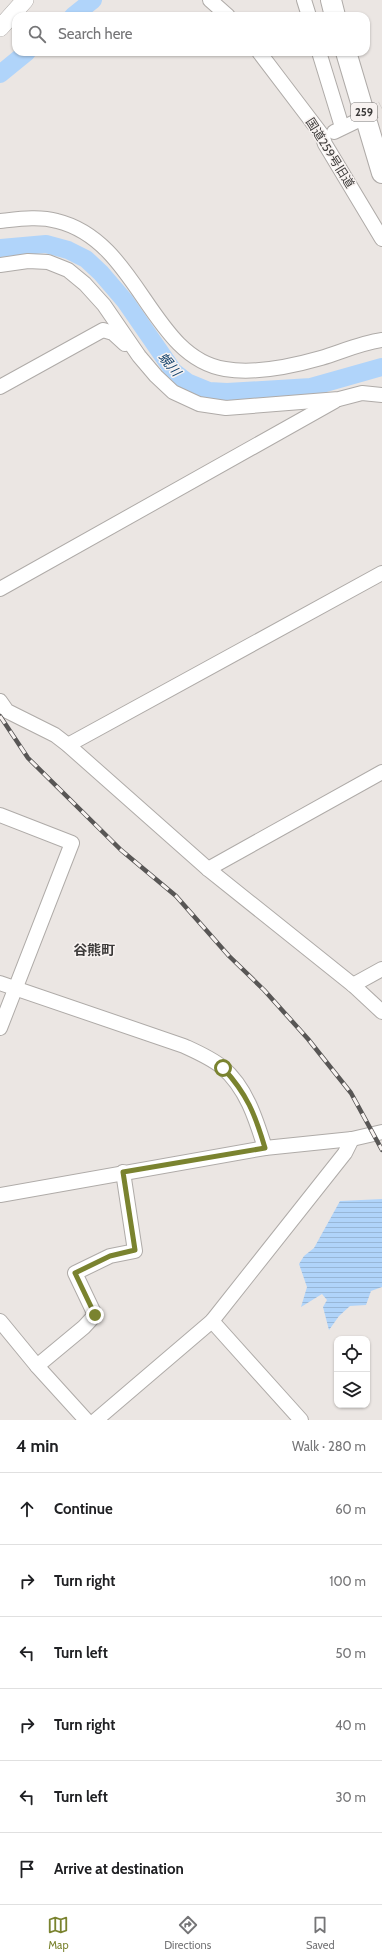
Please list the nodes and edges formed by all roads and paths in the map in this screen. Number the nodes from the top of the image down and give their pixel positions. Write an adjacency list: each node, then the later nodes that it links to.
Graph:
1 (25, 0): 5 (main road)
2 (210, 0): 6 (street)
3 (304, 0): 7 (street)
4 (331, 0): 8 (highway)
5 (14, 12)
6 (224, 12)
7 (308, 12)
8 (334, 12)
9 (12, 15): 10 (main road)
10 (0, 28)
11 (262, 56): 16 (street, 国道259号旧道)
12 (320, 56): 15 (street)
13 (347, 56): 17 (highway, 259)
14 (363, 118): 15 (street)
15 (342, 128): 16 (street)
16 (322, 135): 19 (street, 国道259号旧道)
17 (382, 173)
18 (0, 221): 21 (street)
19 (382, 239)
20 (0, 265): 22 (street)
21 (382, 340)
22 (139, 356): 23 (street); 25 (street)
23 (0, 387)
24 (382, 395): 25 (street)
25 (339, 399): 27 (street)
26 (382, 573): 29 (street)
27 (0, 589)
28 (0, 700): 29 (street)
29 (68, 745): 32 (street)
30 (382, 772): 32 (street)
31 (0, 815): 36 (street)
32 (208, 869): 35 (street)
33 (382, 969): 35 (street)
34 (0, 983): 36 (street)
35 (353, 985): 37 (street)
36 (16, 989): 38 (street); 41 (street)
37 (382, 1012)
38 (0, 1028)
39 (382, 1132): 40 (street)
40 (352, 1139): 41 (street); 45 (street)
41 (265, 1148): 42 (street)
42 (123, 1172): 43 (street); 46 (street)
43 (0, 1195)
44 (0, 1321): 46 (street)
45 (212, 1321): 48 (street); 49 (street)
46 (37, 1366): 47 (street)
47 (86, 1420)
48 (96, 1420)
49 (301, 1420)

